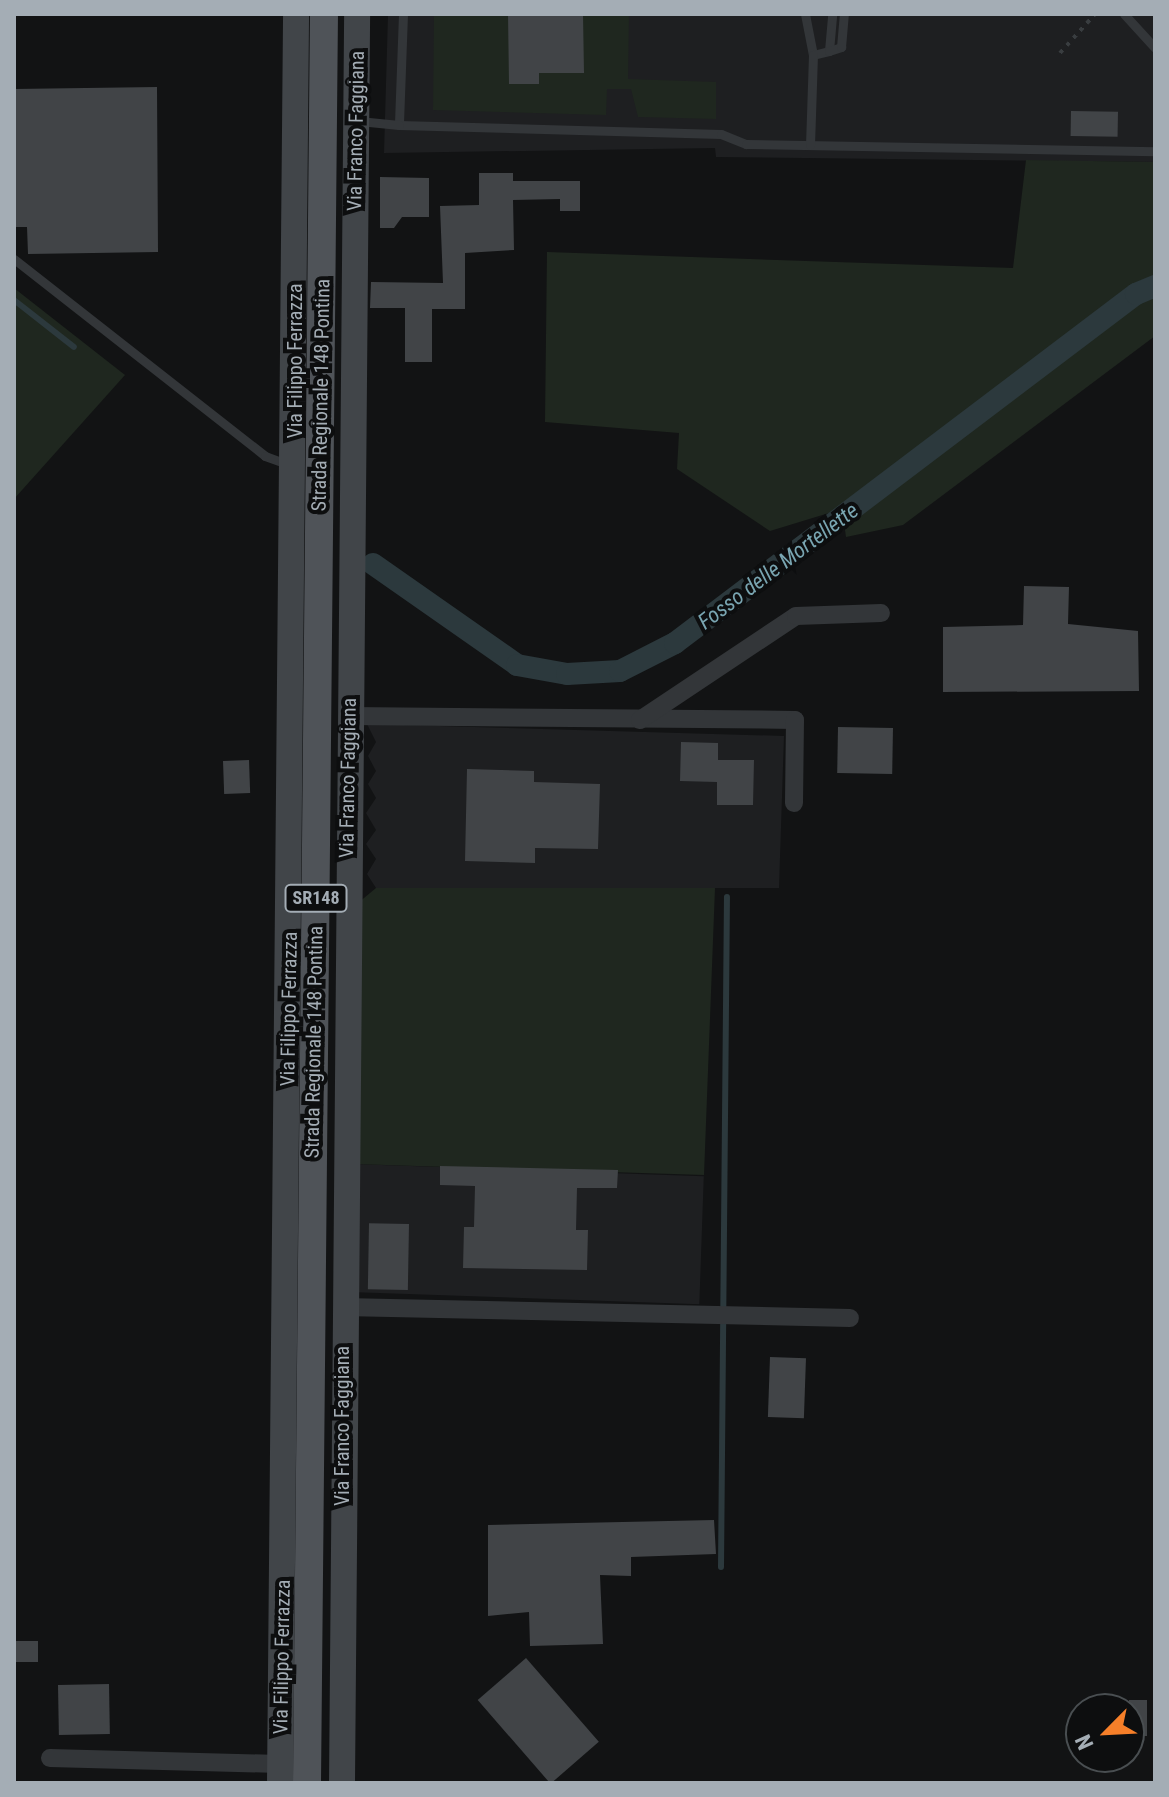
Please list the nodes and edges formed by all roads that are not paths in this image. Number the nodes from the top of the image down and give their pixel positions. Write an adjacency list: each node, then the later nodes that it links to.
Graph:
1 (296, 14): 17 (street, Via Filippo Ferrazza)
2 (324, 14): 26 (main road, Strada Regionale 148 Pontina / SR148)
3 (357, 14): 12 (street, Via Franco Faggiana)
4 (403, 14): 13 (lane)
5 (832, 14): 10 (lane)
6 (844, 14): 10 (lane)
7 (1124, 14): 9 (lane)
8 (805, 19): 11 (lane)
9 (1155, 48)
10 (829, 51): 11 (lane)
11 (813, 55): 14 (lane)
12 (356, 121): 13 (lane); 19 (street, Via Franco Faggiana)
13 (399, 125): 14 (lane)
14 (810, 145): 15 (lane)
15 (1155, 151)
16 (14, 259): 17 (lane)
17 (294, 466): 25 (street, Via Filippo Ferrazza)
18 (881, 613): 20 (street)
19 (349, 716): 20 (street); 22 (street, Via Franco Faggiana)
20 (640, 720): 21 (street)
21 (794, 803)
22 (343, 1307): 23 (street); 27 (street, Via Franco Faggiana)
23 (850, 1318)
24 (50, 1758): 25 (street, Via Filippo Ferrazza)
25 (280, 1774)
26 (307, 1783)
27 (342, 1783)

